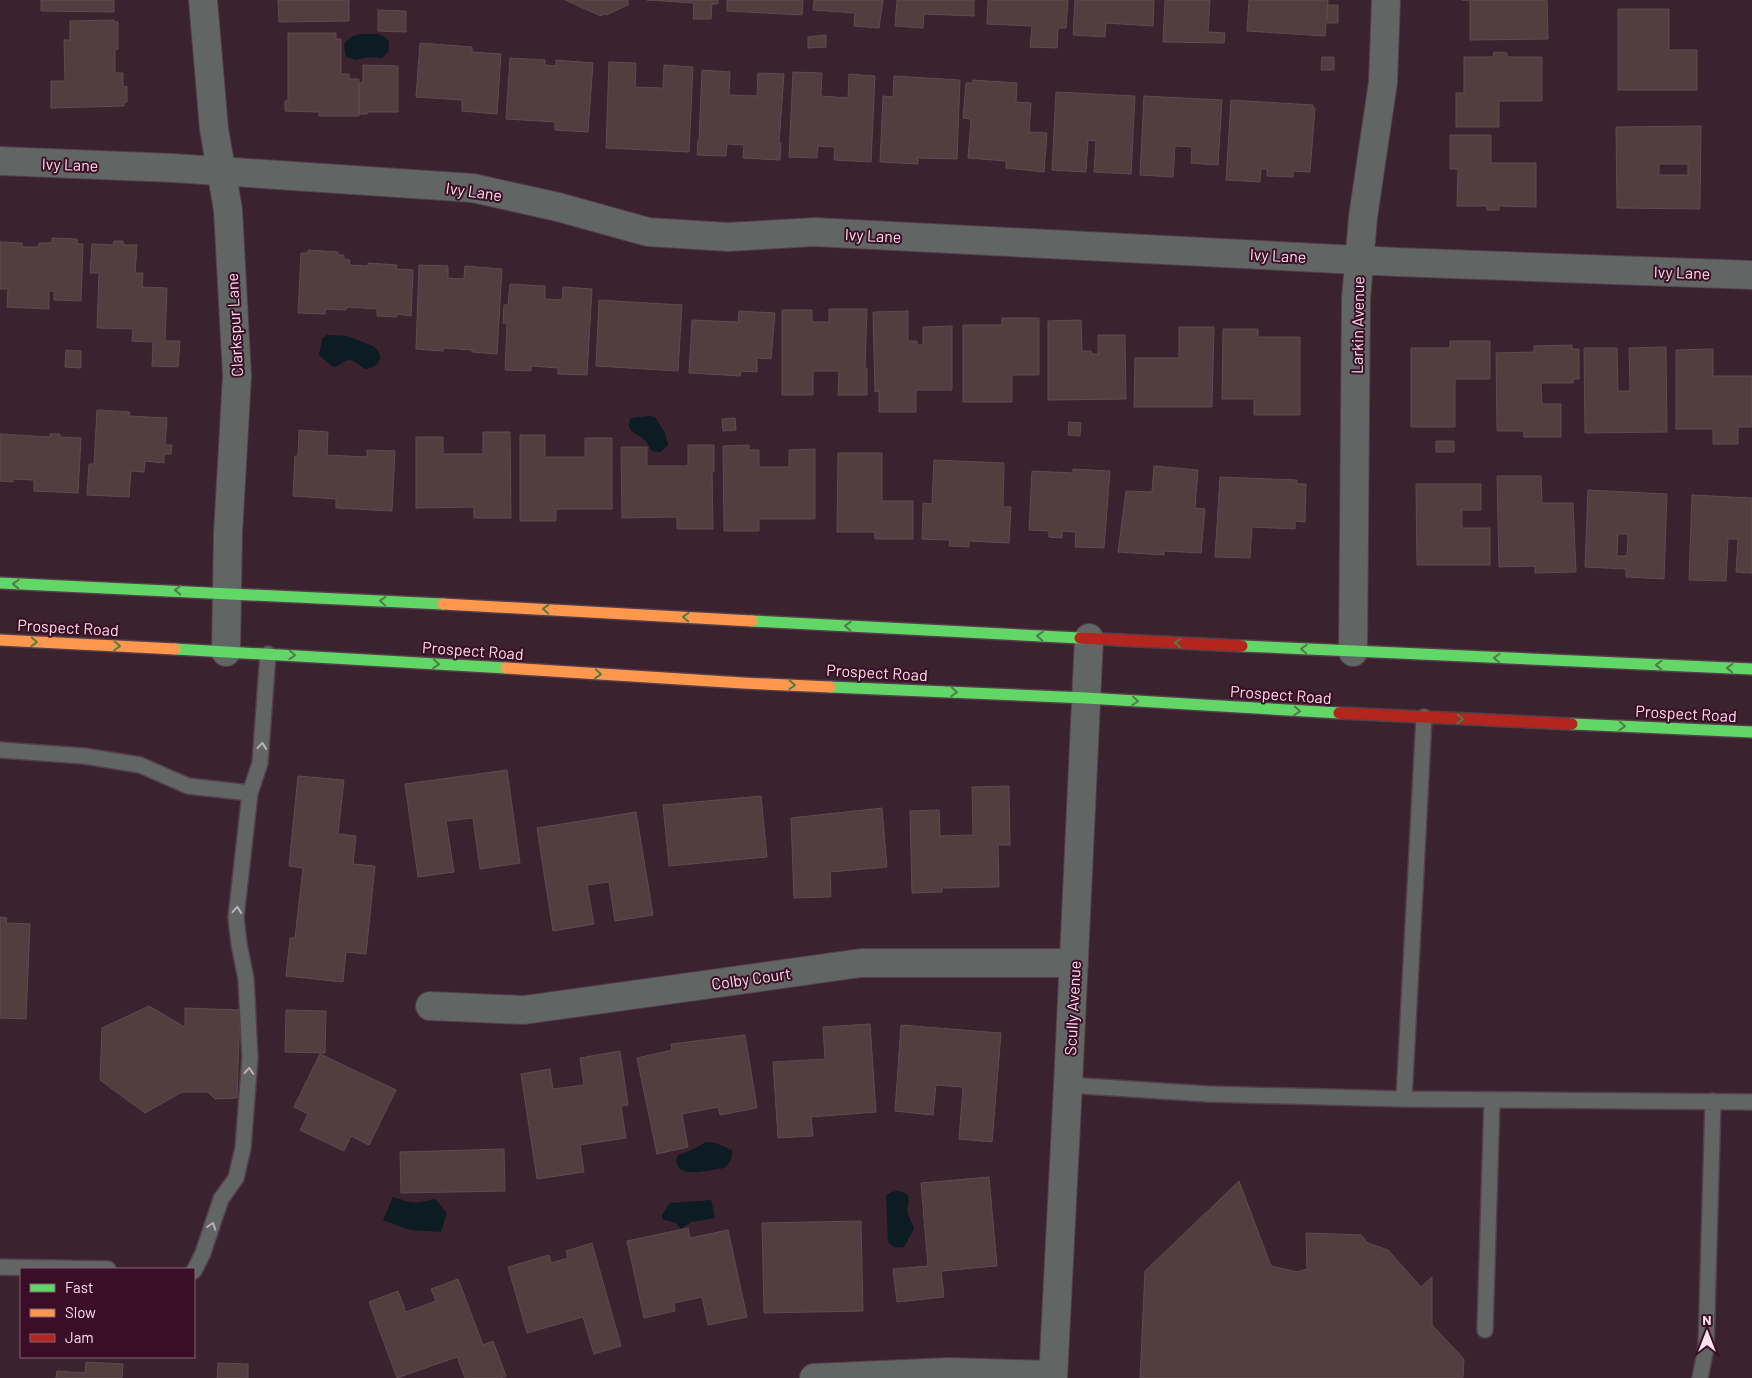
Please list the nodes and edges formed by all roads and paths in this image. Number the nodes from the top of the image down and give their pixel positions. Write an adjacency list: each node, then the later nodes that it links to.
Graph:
1 (203, 0): 4 (street, Clarkspur Lane)
2 (1386, 0): 5 (street, Larkin Avenue)
3 (0, 161): 4 (street, Ivy Lane)
4 (222, 171): 5 (street, Ivy Lane); 8 (street, Clarkspur Lane)
5 (1359, 259): 6 (street, Ivy Lane); 12 (street, Larkin Avenue)
6 (1752, 275)
7 (0, 583): 8 (main road, one-way to 7)
8 (227, 592): 9 (main road, one-way to 8); 11 (street, Clarkspur Lane)
9 (1089, 638): 12 (main road, one-way to 9); 15 (street, Scully Avenue)
10 (0, 640): 11 (main road, Prospect Road, one-way to 11)
11 (226, 652): 13 (main road, Prospect Road)
12 (1353, 652): 14 (main road, one-way to 12)
13 (268, 654): 15 (main road, Prospect Road, one-way to 15); 19 (lane, one-way to 13)
14 (1752, 669)
15 (1086, 698): 16 (main road, Prospect Road, one-way to 16); 20 (street, Scully Avenue)
16 (1424, 718): 17 (main road, Prospect Road, one-way to 17); 23 (lane)
17 (1752, 732)
18 (0, 750): 19 (lane)
19 (250, 793): 29 (lane, one-way to 19)
20 (1074, 963): 21 (street, Colby Court); 22 (street, Scully Avenue)
21 (430, 1006)
22 (1068, 1085): 23 (lane); 31 (street, Scully Avenue)
23 (1404, 1099): 24 (lane)
24 (1492, 1100): 25 (lane); 30 (lane)
25 (1713, 1101): 26 (lane); 33 (lane)
26 (1752, 1102)
27 (0, 1267): 28 (lane)
28 (54, 1268)
29 (195, 1269)
30 (1485, 1330)
31 (1053, 1376): 32 (street)
32 (814, 1378)
33 (1700, 1378)

